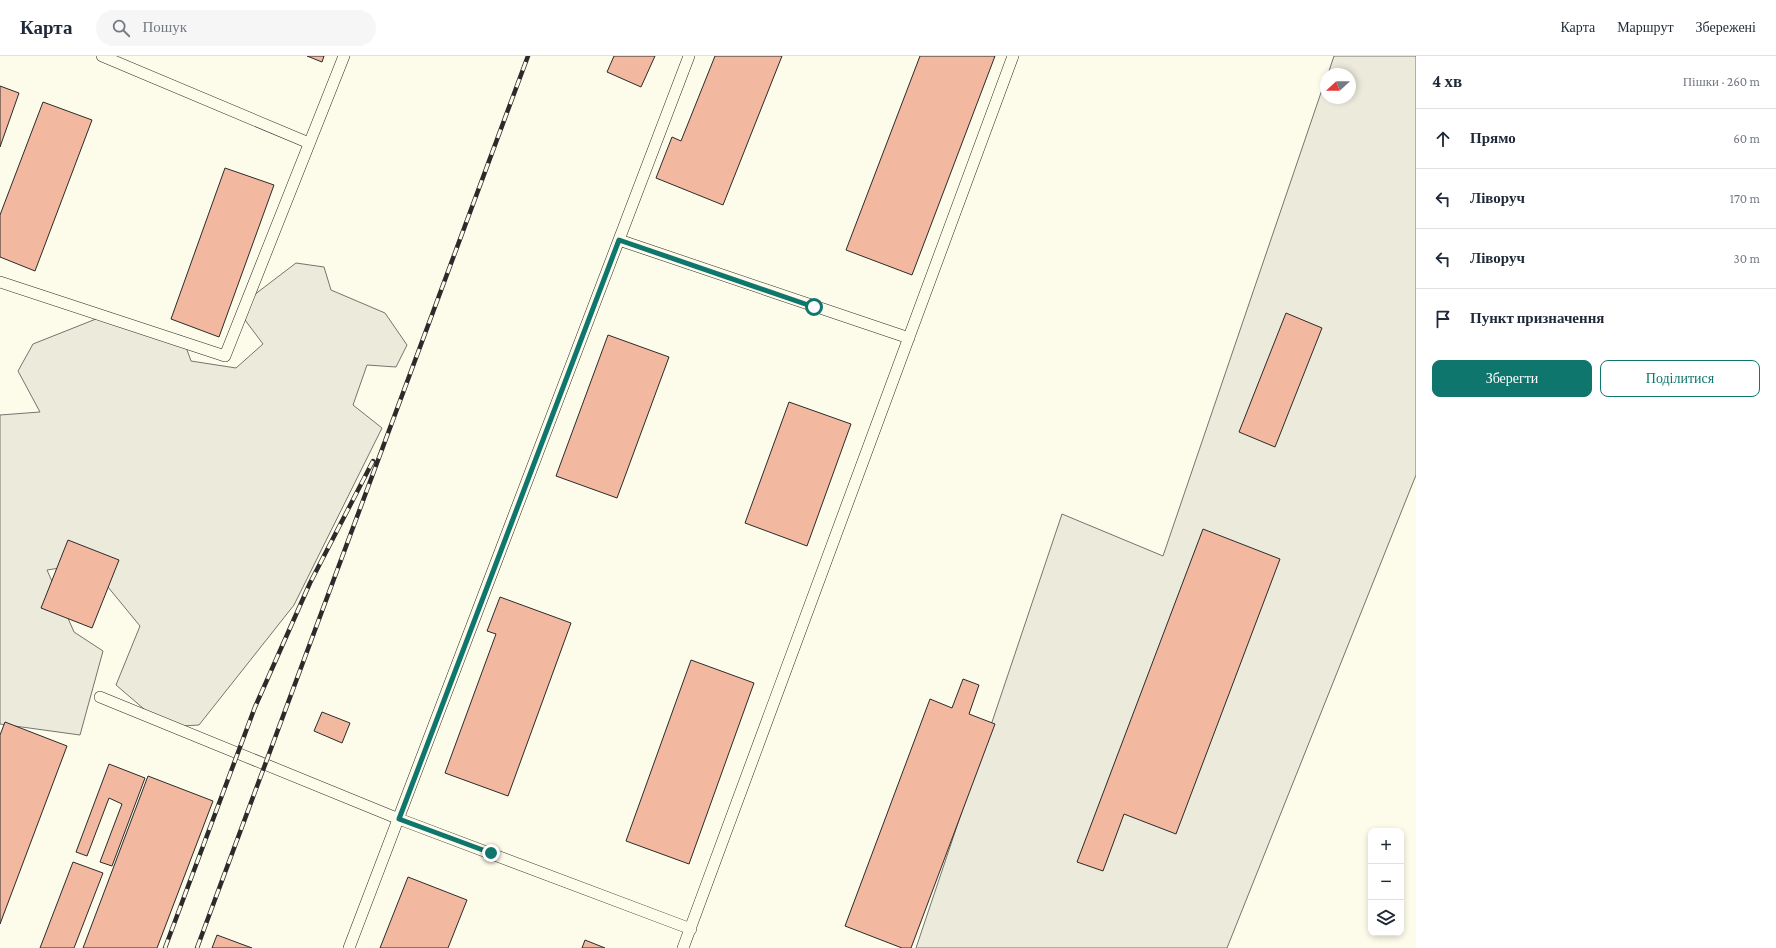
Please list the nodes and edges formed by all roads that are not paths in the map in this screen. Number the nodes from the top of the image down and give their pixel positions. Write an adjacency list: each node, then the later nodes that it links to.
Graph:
1 (102, 56): 5 (lane)
2 (344, 56): 5 (lane)
3 (689, 56): 6 (lane)
4 (1013, 56): 8 (lane)
5 (309, 143): 7 (lane)
6 (619, 240): 8 (lane); 10 (lane)
7 (0, 282)
8 (909, 338): 11 (lane)
9 (100, 697): 10 (lane)
10 (399, 819): 11 (lane); 12 (lane)
11 (690, 929): 13 (lane)
12 (349, 948)
13 (683, 948)

